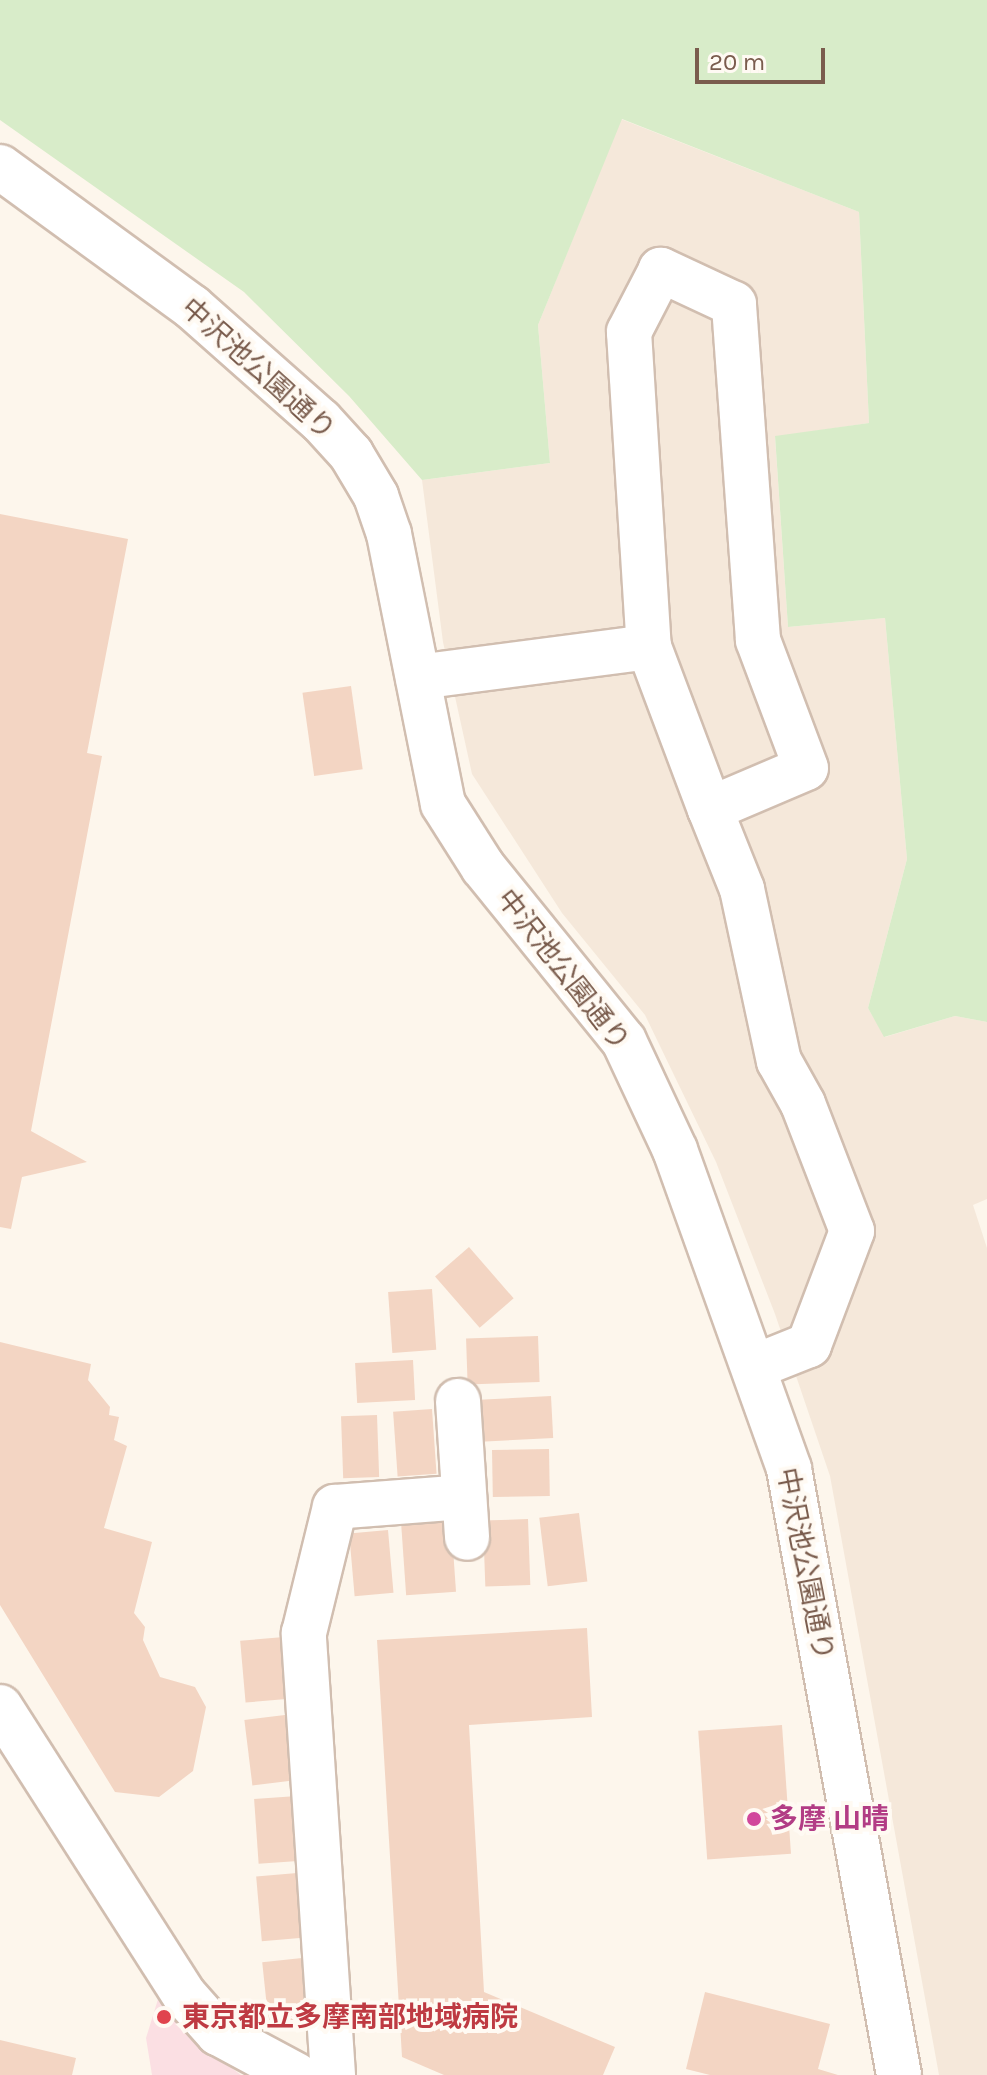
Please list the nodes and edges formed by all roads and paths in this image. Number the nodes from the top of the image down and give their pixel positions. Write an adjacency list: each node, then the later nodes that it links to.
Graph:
1 (0, 167): 3 (street, 中沢池公園通り)
2 (649, 647): 3 (street); 4 (street); 4 (street)
3 (418, 677): 5 (street, 中沢池公園通り)
4 (710, 809): 5 (street)
5 (754, 1367): 10 (street, 中沢池公園通り)
6 (458, 1401): 9 (street)
7 (4, 1724): 8 (street)
8 (296, 2075)
9 (333, 2075)
10 (899, 2075)

